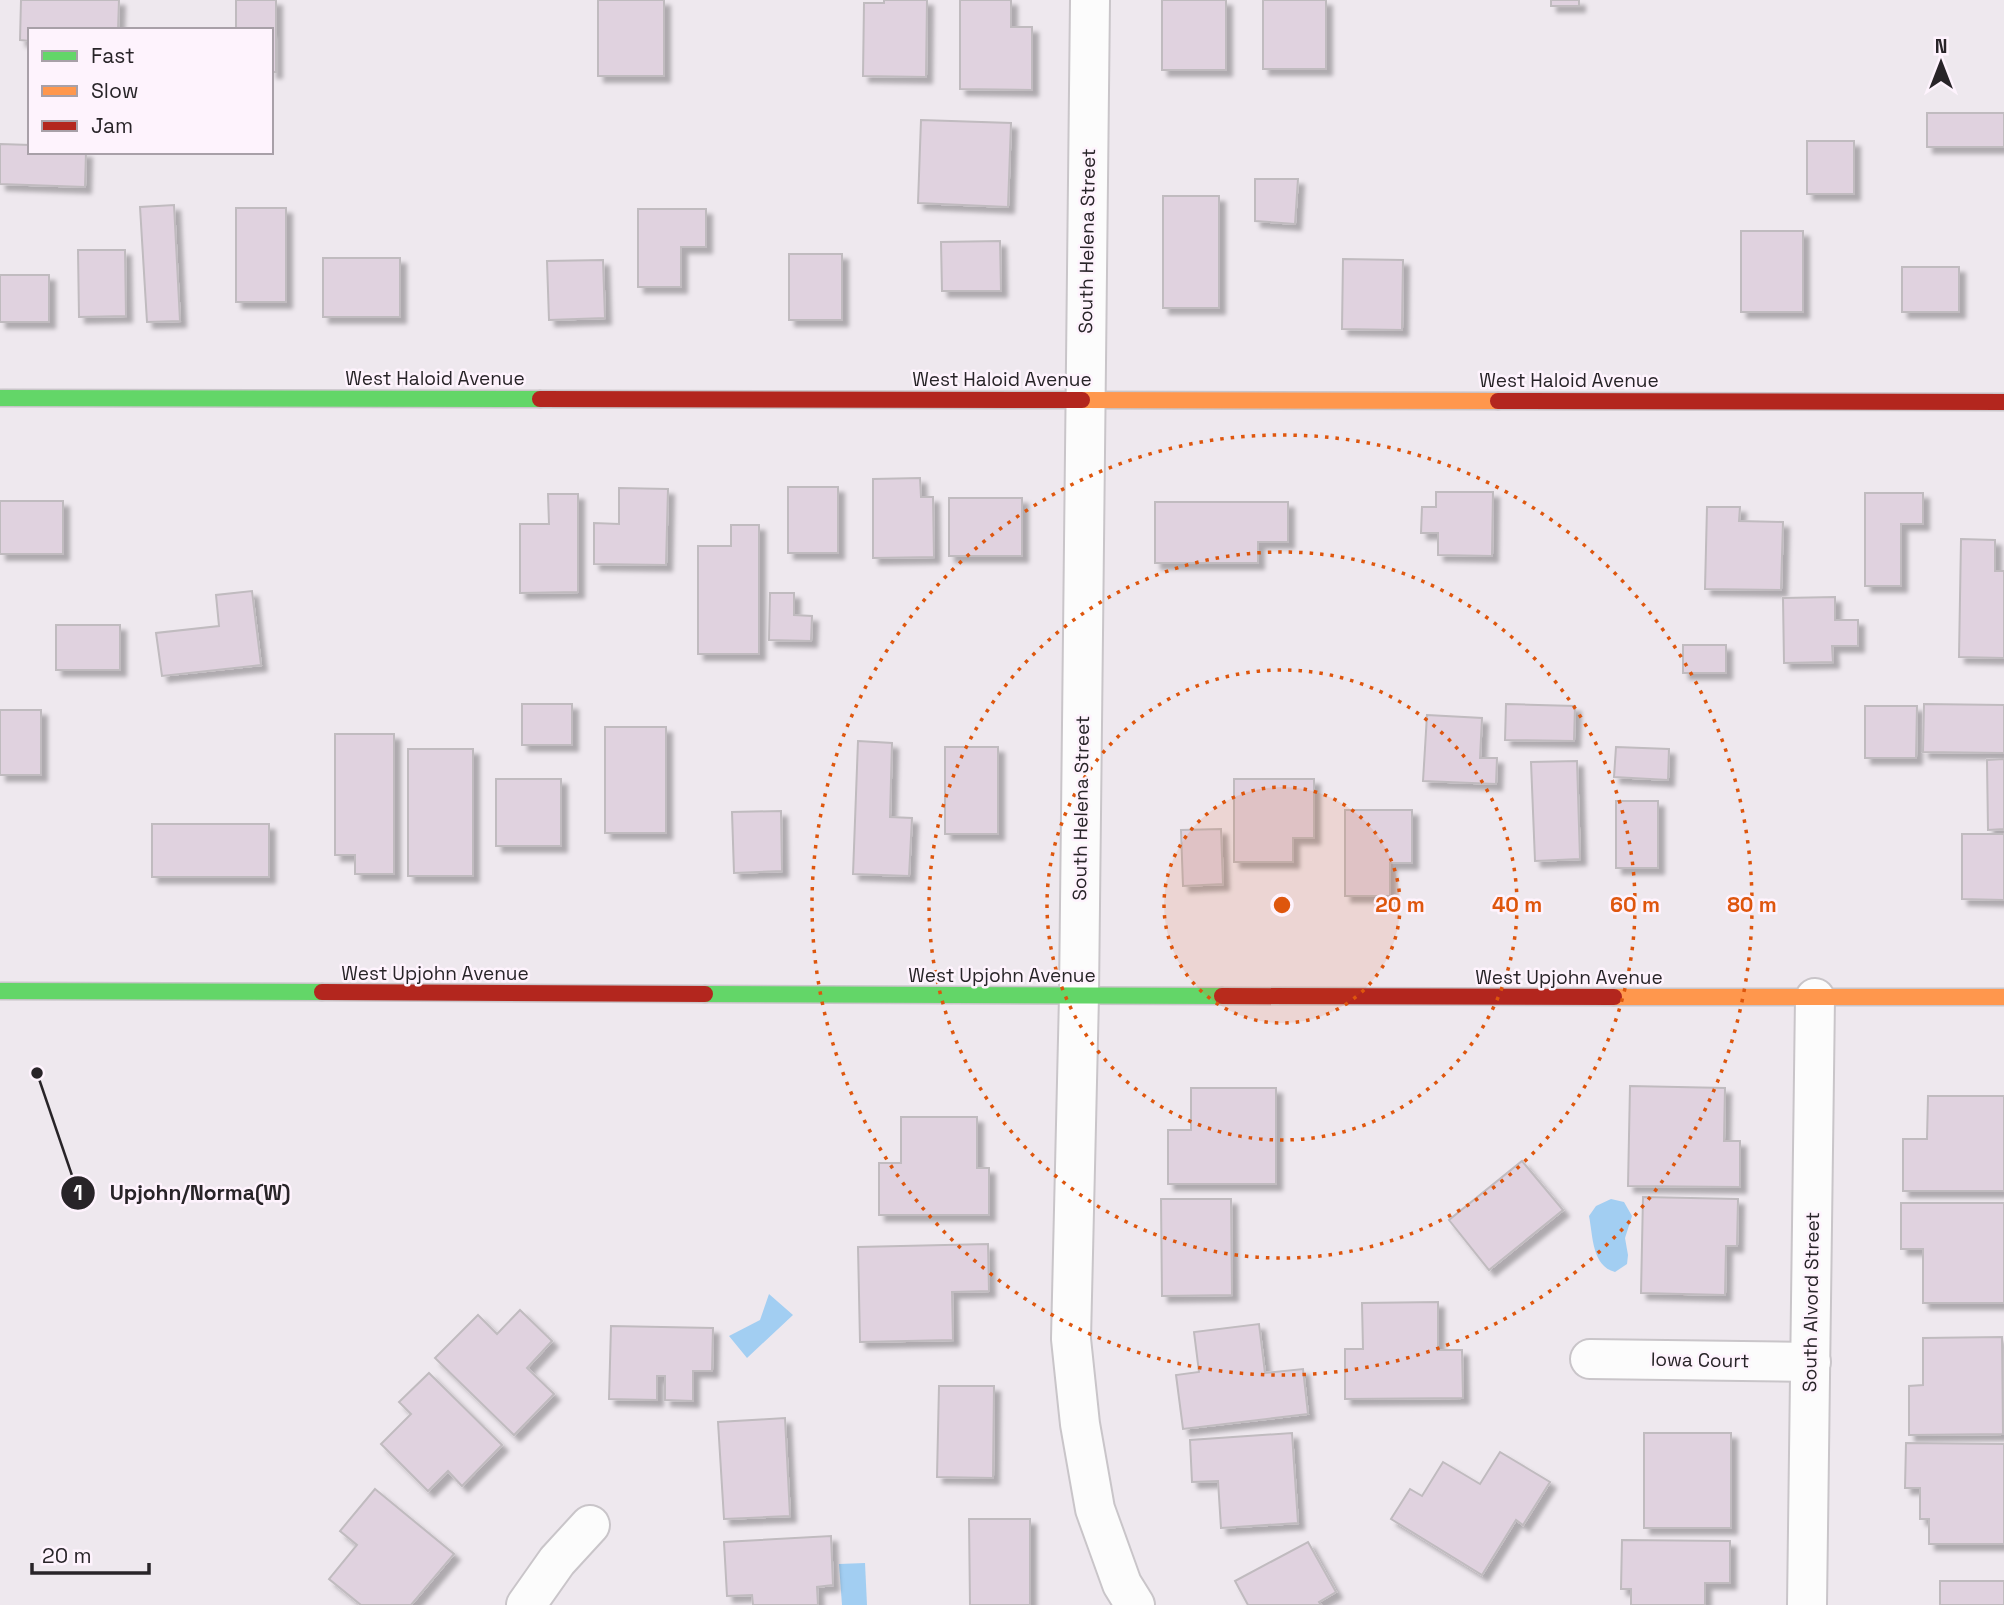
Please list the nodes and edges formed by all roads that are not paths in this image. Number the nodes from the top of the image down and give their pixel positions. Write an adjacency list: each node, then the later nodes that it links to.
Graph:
1 (1090, 0): 3 (street, South Helena Street)
2 (0, 398): 3 (main road, West Haloid Avenue)
3 (1085, 400): 4 (main road, West Haloid Avenue); 6 (street, South Helena Street)
4 (2004, 402)
5 (0, 991): 6 (main road, West Upjohn Avenue)
6 (1079, 996): 8 (main road, West Upjohn Avenue); 13 (street, South Helena Street)
7 (2004, 997): 8 (main road, West Upjohn Avenue)
8 (1815, 998): 10 (street, South Alvord Street)
9 (1590, 1359): 10 (street, Iowa Court)
10 (1811, 1362): 14 (street, South Alvord Street)
11 (590, 1525): 12 (street)
12 (526, 1605)
13 (1135, 1605)
14 (1807, 1605)

